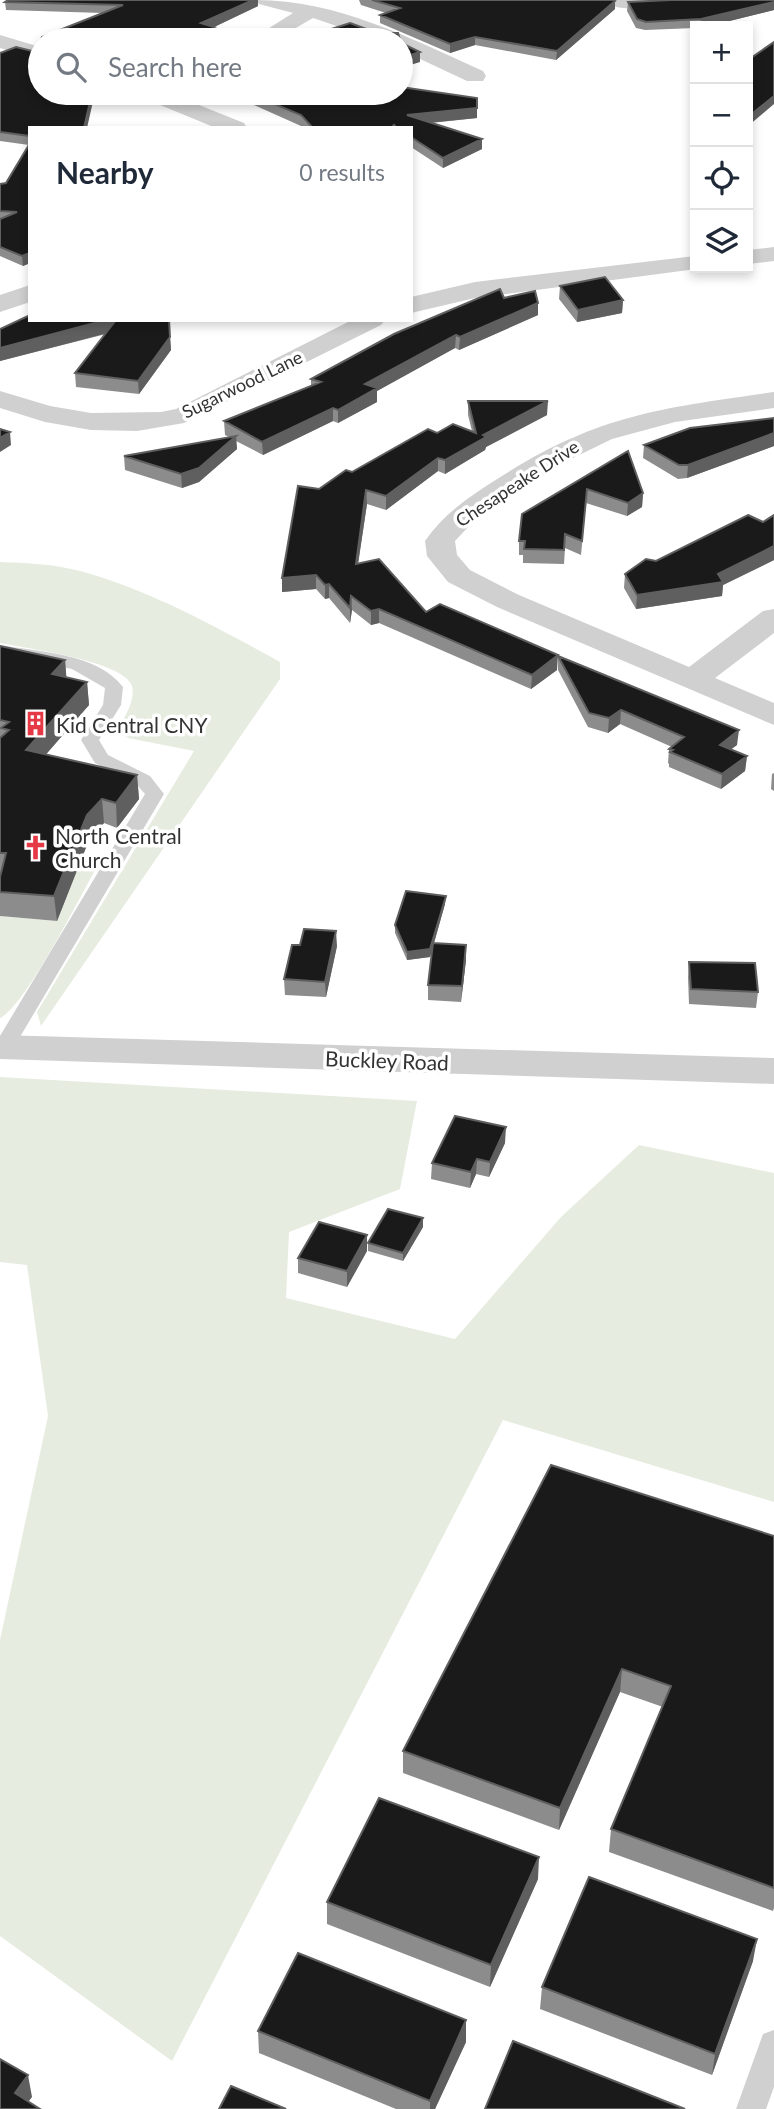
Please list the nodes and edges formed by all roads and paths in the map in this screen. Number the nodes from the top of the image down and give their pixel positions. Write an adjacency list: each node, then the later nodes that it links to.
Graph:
1 (267, 0): 4 (street)
2 (609, 0): 3 (street)
3 (674, 0)
4 (311, 11): 5 (street); 6 (street)
5 (281, 28)
6 (361, 28)
7 (0, 41): 9 (street)
8 (413, 47): 10 (street)
9 (28, 50)
10 (475, 76)
11 (180, 105): 12 (street)
12 (231, 126)
13 (690, 264): 16 (street)
14 (28, 294): 15 (street)
15 (0, 304)
16 (413, 305)
17 (368, 322): 19 (street, Sugarwood Lane)
18 (774, 400): 22 (street, Chesapeake Drive)
19 (12, 403)
20 (774, 618): 22 (street)
21 (0, 650): 24 (lane)
22 (692, 680): 23 (street, Chesapeake Drive)
23 (774, 715)
24 (2, 1047): 25 (street, Buckley Road)
25 (774, 1071)
26 (774, 2044): 27 (lane)
27 (751, 2109)

